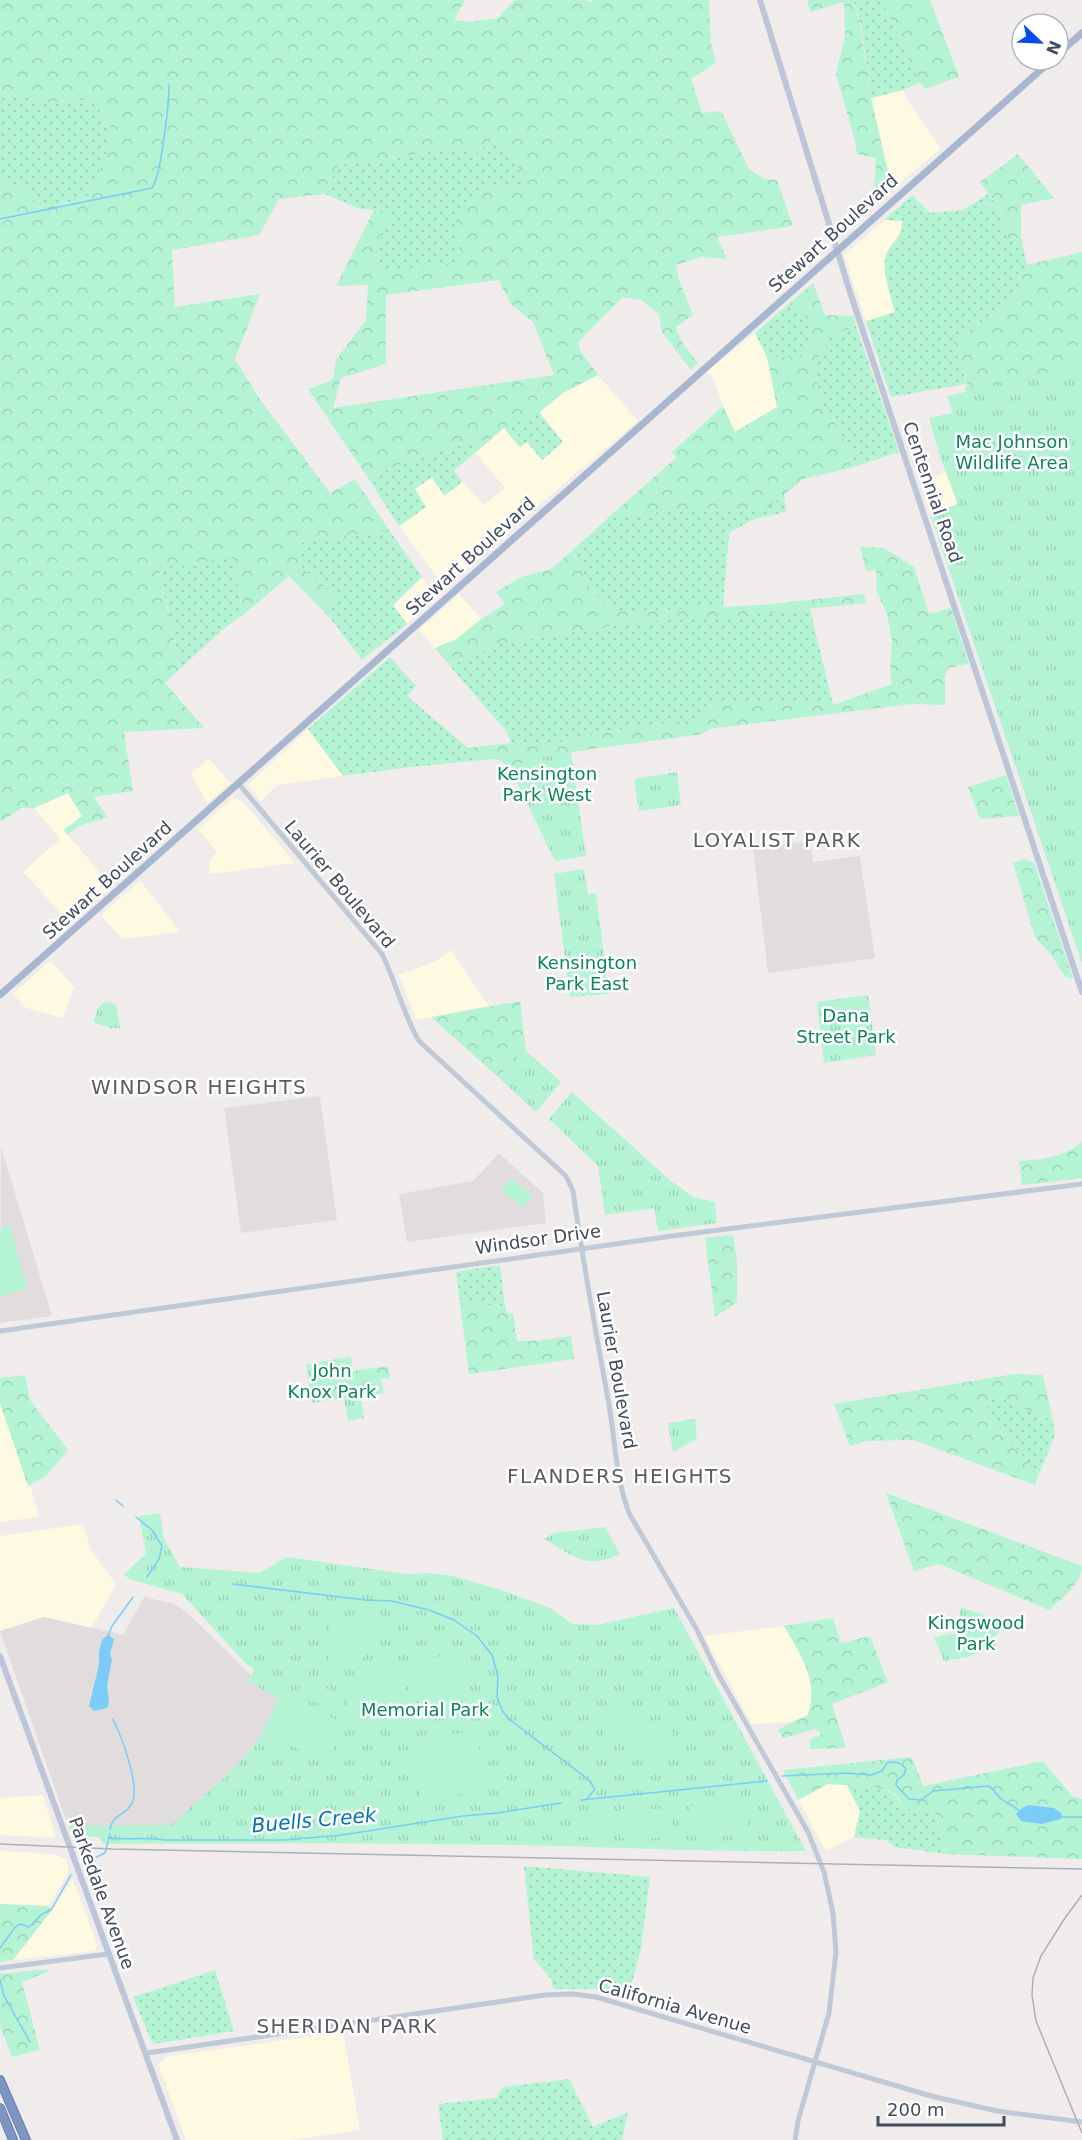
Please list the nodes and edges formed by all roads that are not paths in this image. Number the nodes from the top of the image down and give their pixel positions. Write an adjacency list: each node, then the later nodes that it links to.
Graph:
1 (760, 0): 5 (main road, Centennial Road)
2 (1082, 33): 3 (main road)
3 (1070, 44)
4 (1038, 72): 5 (main road, Stewart Boulevard)
5 (838, 250): 6 (main road, Stewart Boulevard); 7 (main road, Centennial Road)
6 (238, 783): 8 (main road, Stewart Boulevard); 10 (street, Laurier Boulevard)
7 (1082, 992)
8 (0, 995)
9 (1082, 1184): 10 (street, Windsor Drive)
10 (581, 1248): 11 (street, Windsor Drive); 16 (street, Laurier Boulevard)
11 (0, 1331)
12 (0, 1656): 13 (main road, Parkedale Avenue)
13 (108, 1954): 14 (street); 15 (main road, Parkedale Avenue)
14 (0, 1968)
15 (147, 2053): 16 (street, California Avenue); 22 (main road, Parkedale Avenue)
16 (815, 2062): 19 (street, California Avenue); 23 (street, Laurier Boulevard)
17 (0, 2080): 21 (highway)
18 (0, 2108): 20 (highway)
19 (1082, 2122)
20 (13, 2140)
21 (26, 2140)
22 (177, 2140)
23 (795, 2140)

